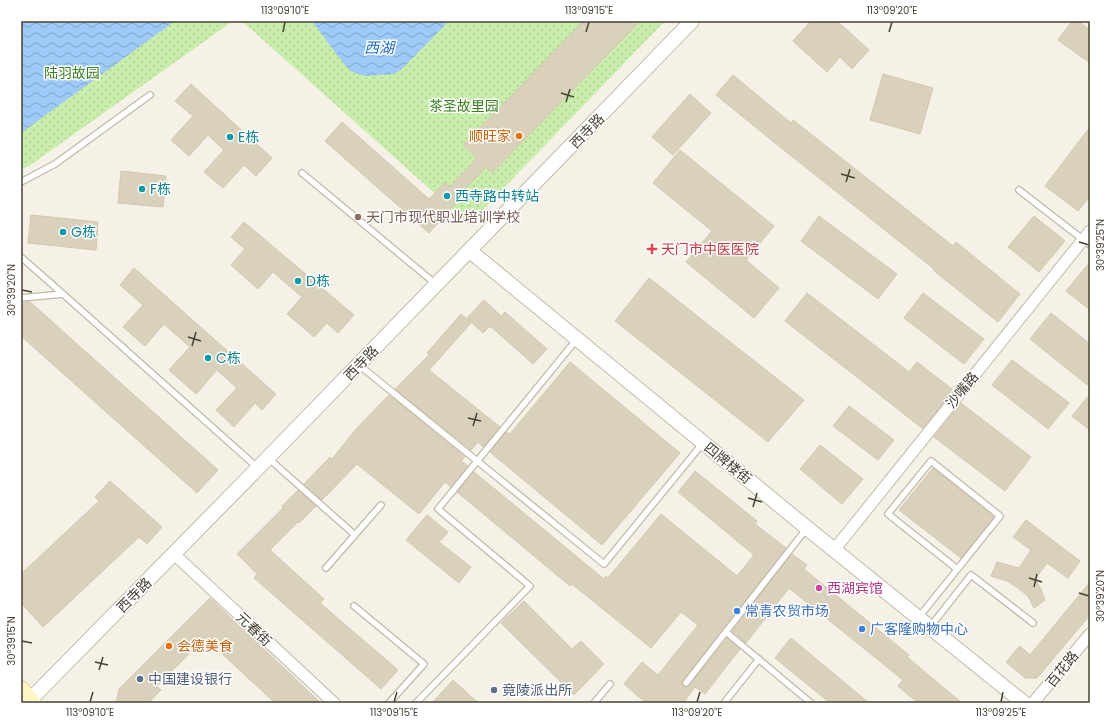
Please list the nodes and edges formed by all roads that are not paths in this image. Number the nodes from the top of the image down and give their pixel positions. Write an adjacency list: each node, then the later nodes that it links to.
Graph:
1 (692, 21): 7 (street, 西寺路)
2 (150, 95): 4 (lane)
3 (302, 173): 9 (lane)
4 (21, 182)
5 (1019, 190): 6 (lane)
6 (1088, 239): 20 (street, 沙嘴路)
7 (470, 251): 9 (street, 西寺路); 12 (street, 四牌楼街)
8 (21, 257): 10 (lane)
9 (437, 285): 13 (street, 西寺路)
10 (63, 294): 11 (lane); 16 (lane)
11 (21, 298)
12 (577, 340): 14 (street, 四牌楼街); 15 (lane)
13 (359, 365): 15 (lane); 16 (street, 西寺路)
14 (703, 443): 15 (lane); 18 (street, 四牌楼街)
15 (478, 461): 36 (lane)
16 (263, 463): 19 (lane); 21 (street, 西寺路)
17 (381, 505): 19 (lane)
18 (807, 528): 20 (street, 四牌楼街); 28 (lane)
19 (355, 535): 22 (lane)
20 (834, 550): 25 (street, 四牌楼街)
21 (174, 554): 33 (street, 西寺路); 34 (street, 元春街)
22 (326, 568)
23 (957, 569): 23 (lane); 25 (lane)
24 (354, 606): 35 (lane)
25 (918, 618): 27 (street, 四牌楼街)
26 (1033, 623): 27 (lane)
27 (930, 627): 40 (street, 四牌楼街)
28 (726, 632): 30 (lane); 31 (lane)
29 (1090, 634): 41 (street, 百花路)
30 (759, 659): 38 (lane); 39 (lane)
31 (686, 682)
32 (610, 684): 37 (lane)
33 (28, 699)
34 (334, 703)
35 (389, 703)
36 (416, 703)
37 (594, 703)
38 (724, 703)
39 (811, 703)
40 (1024, 703)
41 (1033, 703)

